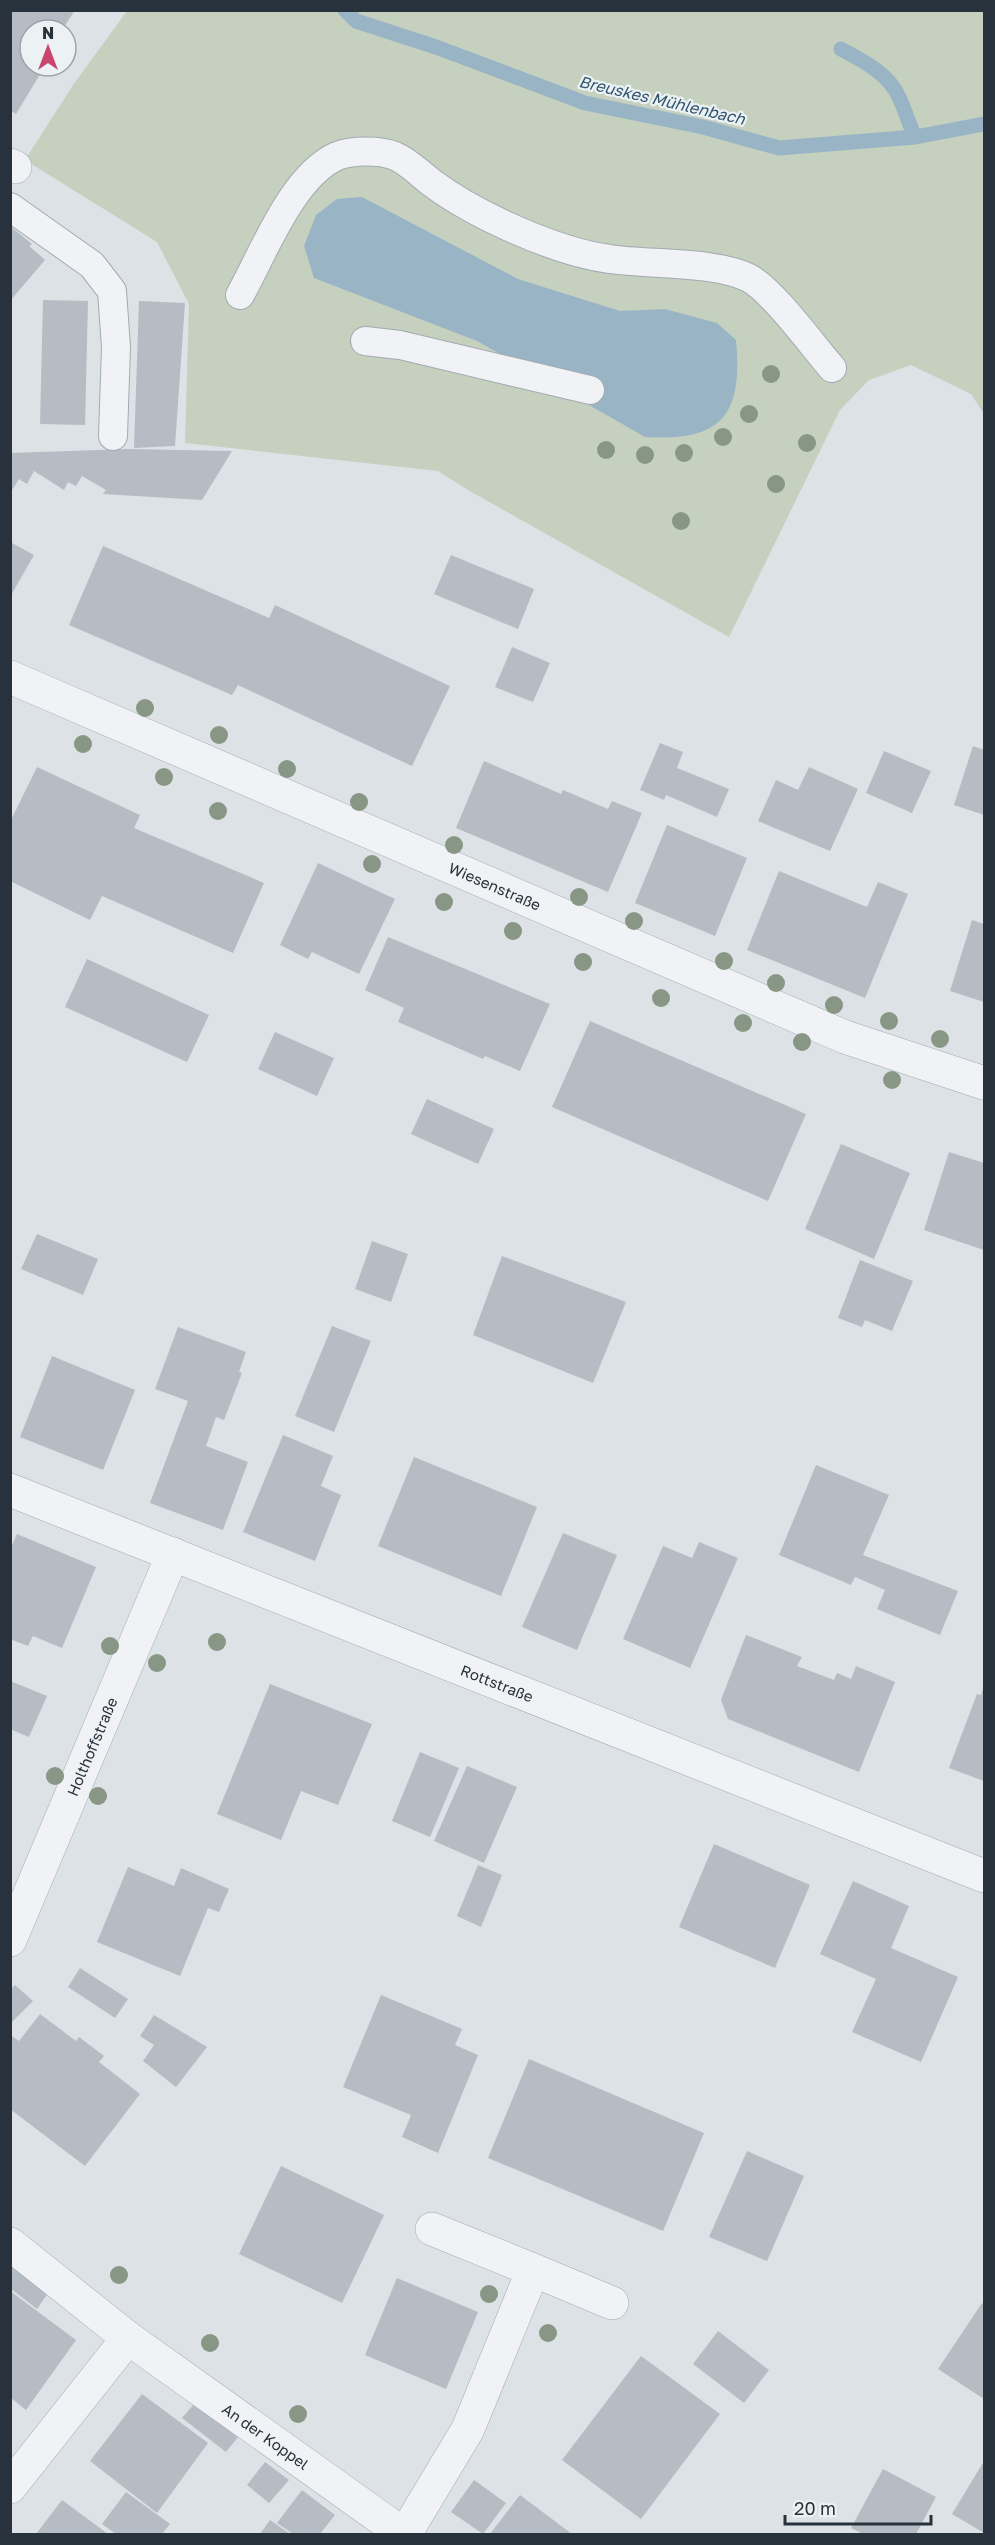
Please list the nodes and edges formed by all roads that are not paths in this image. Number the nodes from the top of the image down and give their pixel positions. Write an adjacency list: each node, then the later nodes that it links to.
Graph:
1 (10, 207): 6 (lane)
2 (240, 295): 4 (lane)
3 (364, 341): 5 (lane)
4 (832, 368)
5 (590, 390)
6 (113, 436)
7 (10, 677): 8 (street, Wiesenstraße)
8 (984, 1083)
9 (10, 1490): 10 (street, Rottstraße)
10 (173, 1554): 11 (street, Rottstraße); 12 (street, Holthoffstraße)
11 (984, 1876)
12 (10, 1940)
13 (432, 2229): 15 (street)
14 (10, 2244): 17 (street, An der Koppel)
15 (533, 2270): 16 (street); 19 (street, An der Koppel)
16 (612, 2303)
17 (128, 2338): 18 (street); 19 (street, An der Koppel)
18 (10, 2487)
19 (404, 2535)

